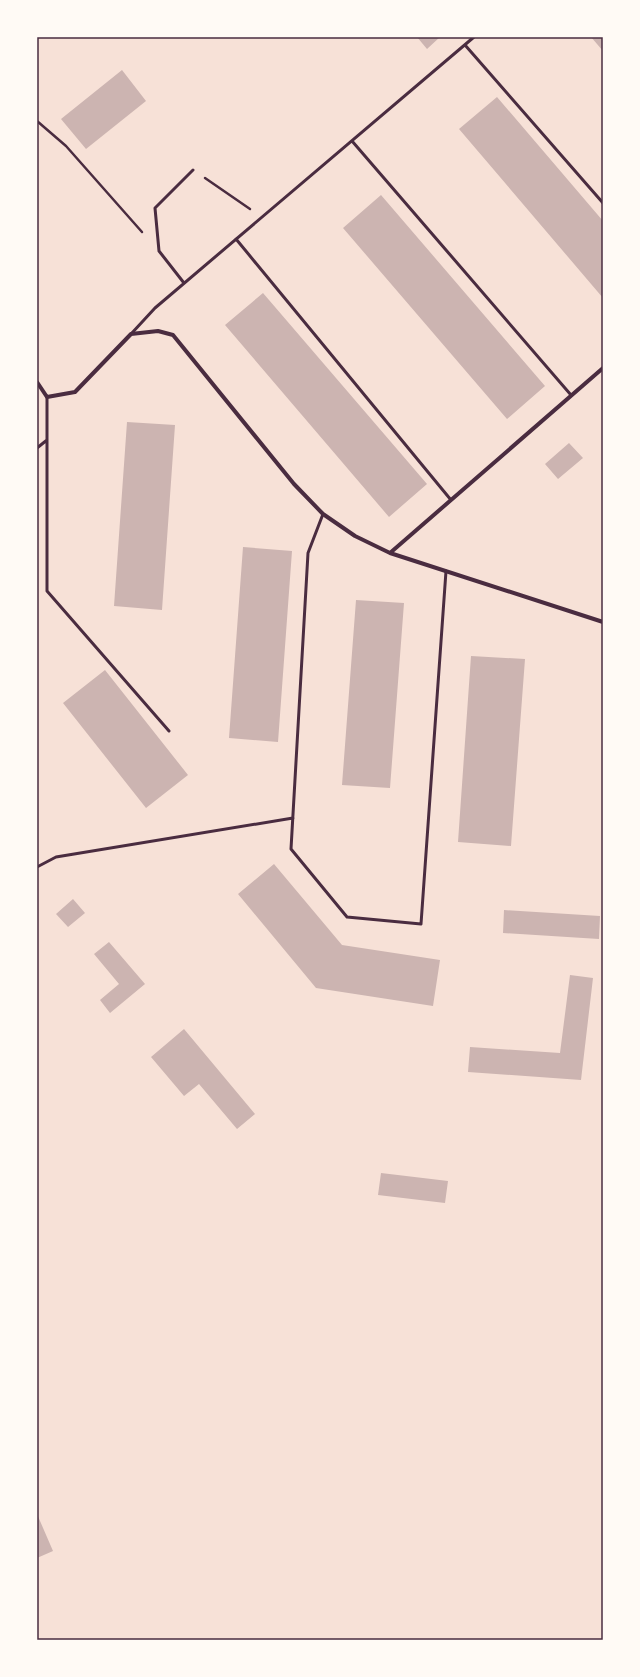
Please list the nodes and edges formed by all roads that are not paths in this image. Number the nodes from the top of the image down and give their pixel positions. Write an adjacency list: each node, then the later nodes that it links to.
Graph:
1 (474, 37): 2 (lane)
2 (465, 45): 3 (lane); 5 (lane)
3 (352, 141): 6 (lane); 11 (lane)
4 (194, 170): 7 (lane)
5 (603, 203)
6 (236, 239): 7 (lane); 15 (lane)
7 (184, 283): 8 (lane)
8 (131, 334): 12 (street); 16 (street)
9 (603, 368): 11 (street)
10 (37, 382): 12 (street)
11 (571, 395): 15 (street)
12 (47, 397): 13 (lane)
13 (47, 440): 14 (lane); 20 (lane)
14 (37, 448)
15 (451, 500): 17 (street)
16 (323, 514): 17 (street); 21 (lane)
17 (390, 553): 18 (street)
18 (446, 571): 19 (street); 21 (lane)
19 (603, 622)
20 (169, 731)
21 (293, 818): 22 (lane)
22 (37, 867)

